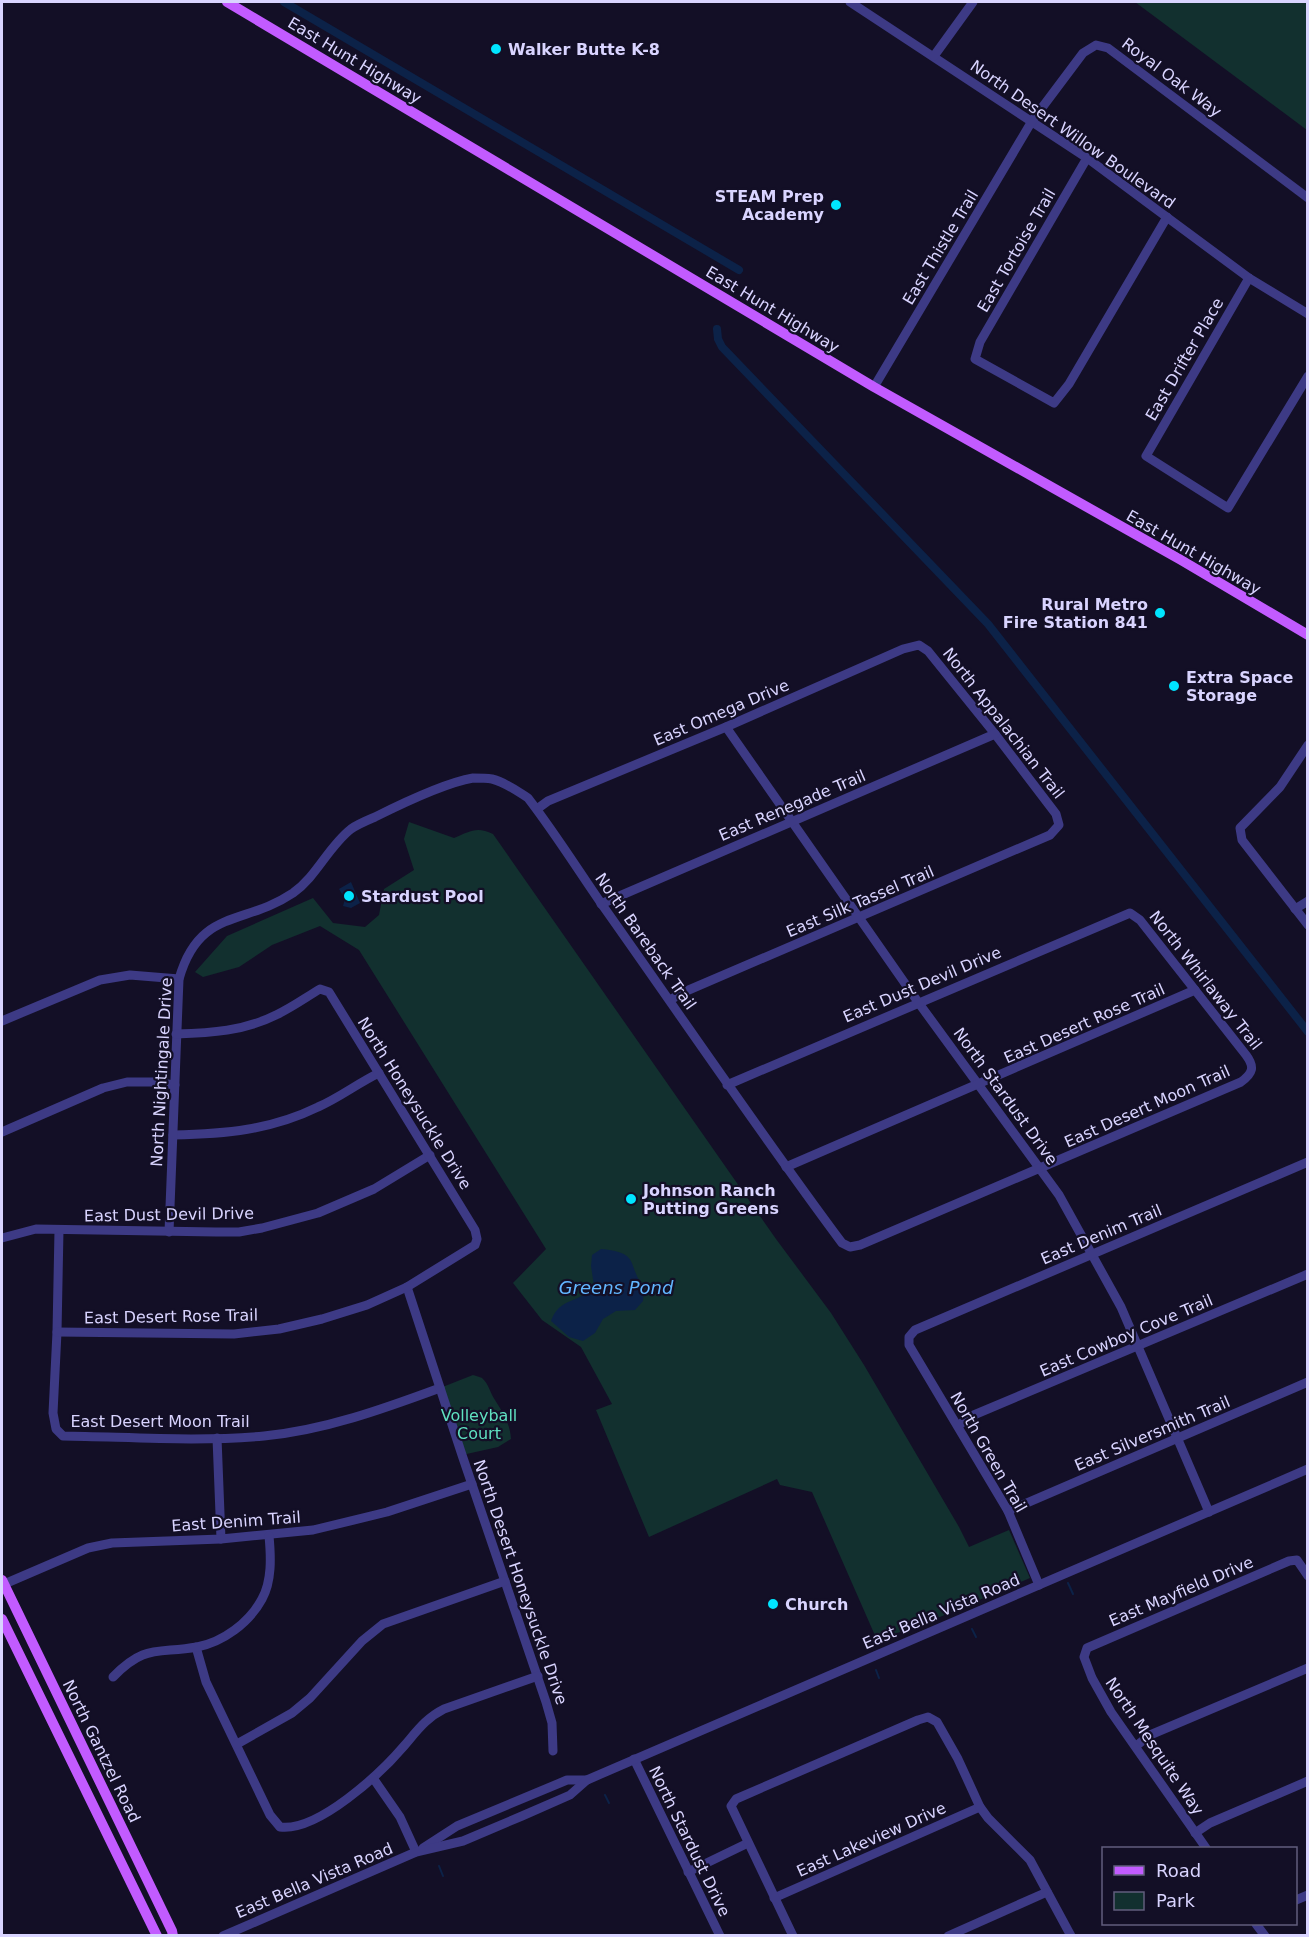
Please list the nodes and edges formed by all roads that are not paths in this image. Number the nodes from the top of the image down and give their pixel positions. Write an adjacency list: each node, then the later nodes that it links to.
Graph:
1 (227, 2): 12 (main road, East Hunt Highway)
2 (850, 2): 4 (street, North Desert Willow Boulevard)
3 (973, 2): 4 (street)
4 (934, 56): 5 (street, North Desert Willow Boulevard)
5 (1032, 121): 6 (street, North Desert Willow Boulevard); 7 (street, Royal Oak Way); 12 (street, East Thistle Trail)
6 (1088, 158): 8 (street, North Desert Willow Boulevard); 8 (street, East Tortoise Trail)
7 (1308, 198)
8 (1167, 217): 9 (street, North Desert Willow Boulevard)
9 (1249, 278): 10 (street, North Desert Willow Boulevard); 11 (street, East Drifter Place)
10 (1308, 314)
11 (1308, 376)
12 (874, 387): 13 (main road, East Hunt Highway)
13 (1308, 635)
14 (918, 645): 15 (street, East Omega Drive); 16 (street, North Appalachian Trail)
15 (726, 727): 18 (street, East Omega Drive); 19 (street, North Stardust Drive)
16 (995, 734): 19 (street, East Renegade Trail); 21 (street, North Appalachian Trail)
17 (1308, 745): 24 (street)
18 (537, 809): 20 (street, North Bareback Trail); 23 (street, North Bareback Trail)
19 (793, 820): 23 (street, East Renegade Trail); 26 (street, North Stardust Drive)
20 (358, 825): 28 (street, North Nightingale Drive)
21 (1059, 825): 26 (street, East Silk Tassel Trail)
22 (1308, 901): 24 (street)
23 (601, 904): 30 (street, North Bareback Trail)
24 (1295, 909): 27 (street)
25 (1130, 913): 29 (street, North Whirlaway Trail); 31 (street, East Dust Devil Drive)
26 (859, 917): 30 (street, East Silk Tassel Trail); 31 (street, North Stardust Drive)
27 (1308, 925)
28 (179, 979): 32 (street); 33 (street, North Nightingale Drive)
29 (1194, 990): 34 (street, North Whirlaway Trail); 36 (street, East Desert Rose Trail)
30 (670, 1000): 38 (street, North Bareback Trail)
31 (918, 1002): 36 (street, North Stardust Drive); 38 (street, East Dust Devil Drive)
32 (2, 1021)
33 (176, 1034): 35 (street, North Honeysuckle Drive); 37 (street, North Nightingale Drive)
34 (1252, 1070): 44 (street, East Desert Moon Trail)
35 (379, 1073): 40 (street); 41 (street, North Honeysuckle Drive)
36 (980, 1084): 43 (street, East Desert Rose Trail); 44 (street, North Stardust Drive)
37 (175, 1085): 39 (street); 40 (street, North Nightingale Drive)
38 (727, 1085): 43 (street, North Bareback Trail)
39 (2, 1132)
40 (173, 1135): 46 (street, North Nightingale Drive)
41 (430, 1155): 46 (street, East Dust Devil Drive); 48 (street, North Honeysuckle Drive)
42 (1308, 1162): 50 (street, East Denim Trail)
43 (786, 1167): 49 (street, North Bareback Trail)
44 (1041, 1168): 49 (street, East Desert Moon Trail); 50 (street, North Stardust Drive)
45 (59, 1230): 46 (street, East Dust Devil Drive); 47 (street, East Dust Devil Drive); 53 (street)
46 (169, 1232)
47 (2, 1238)
48 (477, 1239): 52 (street, East Desert Rose Trail)
49 (850, 1247)
50 (1092, 1254): 54 (street, East Denim Trail); 55 (street, North Stardust Drive)
51 (1308, 1274): 55 (street, East Cowboy Cove Trail)
52 (407, 1287): 53 (street, East Desert Rose Trail); 57 (street, North Desert Honeysuckle Drive)
53 (57, 1332): 59 (street, East Desert Moon Trail)
54 (909, 1337): 58 (street, North Green Trail)
55 (1138, 1346): 58 (street, East Cowboy Cove Trail); 60 (street, North Stardust Drive)
56 (1308, 1382): 60 (street, East Silversmith Trail)
57 (440, 1388): 59 (street, East Desert Moon Trail); 62 (street, North Desert Honeysuckle Drive)
58 (957, 1426): 63 (street, North Green Trail)
59 (217, 1438): 66 (street)
60 (1178, 1439): 63 (street, East Silversmith Trail); 64 (street, North Stardust Drive)
61 (1308, 1469): 64 (street, East Bella Vista Road)
62 (472, 1484): 65 (street, East Denim Trail); 68 (street, North Desert Honeysuckle Drive)
63 (1008, 1511): 70 (street, North Green Trail)
64 (1209, 1512): 70 (street, East Bella Vista Road)
65 (270, 1536): 66 (street, East Denim Trail); 72 (street)
66 (221, 1539): 69 (street, East Denim Trail)
67 (1308, 1576): 73 (street, East Mayfield Drive)
68 (505, 1581): 75 (street, North Desert Honeysuckle Drive); 77 (street)
69 (2, 1583): 93 (main road, North Gantzel Road)
70 (1040, 1586): 80 (street, East Bella Vista Road)
71 (2, 1619): 92 (main road, North Gantzel Road)
72 (196, 1647): 76 (street); 77 (street)
73 (1084, 1657): 78 (street, North Mesquite Way)
74 (1308, 1668): 78 (street)
75 (538, 1676): 79 (street, North Desert Honeysuckle Drive); 81 (street)
76 (113, 1677)
77 (237, 1744): 81 (street)
78 (1136, 1746): 85 (street, North Mesquite Way)
79 (553, 1751)
80 (634, 1759): 82 (street, East Bella Vista Road); 89 (street, North Stardust Drive)
81 (373, 1778): 88 (street)
82 (587, 1780): 88 (street, East Bella Vista Road); 88 (street, East Bella Vista Road)
83 (1308, 1781): 85 (street)
84 (980, 1807): 86 (street); 90 (street); 91 (street, East Lakeview Drive)
85 (1195, 1833): 87 (street, North Mesquite Way)
86 (748, 1843): 89 (street); 91 (street)
87 (1205, 1847)
88 (416, 1852): 94 (street, East Bella Vista Road)
89 (688, 1872): 95 (street, North Stardust Drive)
90 (1047, 1892): 97 (street); 98 (street)
91 (774, 1898): 96 (street)
92 (157, 1935)
93 (172, 1935)
94 (224, 1935)
95 (720, 1935)
96 (793, 1935)
97 (948, 1935)
98 (1071, 1935)

